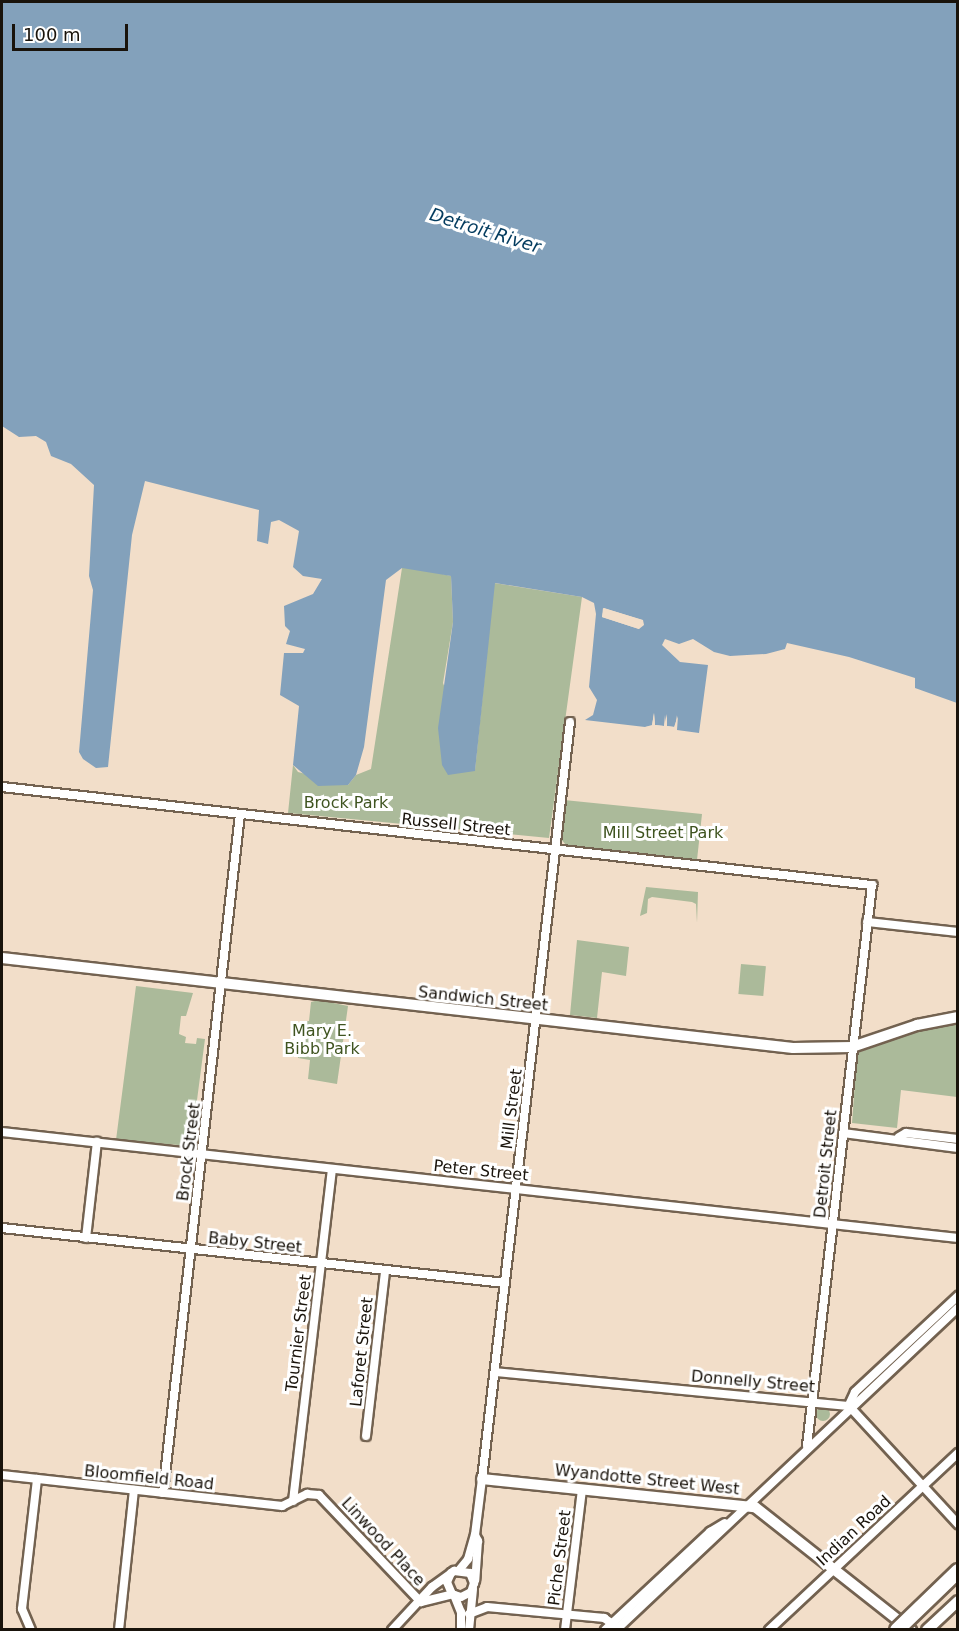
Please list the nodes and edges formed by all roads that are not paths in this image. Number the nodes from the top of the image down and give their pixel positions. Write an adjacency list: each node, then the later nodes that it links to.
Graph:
1 (570, 722): 4 (street, Mill Street)
2 (2, 787): 3 (street, Russell Street)
3 (240, 814): 4 (street, Russell Street); 9 (street, Brock Street)
4 (555, 849): 5 (street, Russell Street); 11 (street, Mill Street)
5 (872, 885): 6 (street, Detroit Street)
6 (867, 922): 7 (street); 12 (street, Detroit Street)
7 (957, 933)
8 (2, 958): 9 (main road, Sandwich Street)
9 (221, 983): 11 (main road, Sandwich Street); 19 (street, Brock Street)
10 (957, 1017): 12 (main road, Sandwich Street)
11 (536, 1020): 12 (main road, Sandwich Street); 21 (street, Mill Street)
12 (852, 1047): 14 (street, Detroit Street)
13 (2, 1132): 17 (street, Peter Street)
14 (843, 1133): 15 (street); 22 (street, Detroit Street)
15 (899, 1137): 16 (street); 18 (street)
16 (957, 1139)
17 (97, 1142): 19 (street, Peter Street); 24 (street)
18 (957, 1148)
19 (201, 1154): 20 (street, Peter Street); 26 (street, Brock Street)
20 (332, 1168): 21 (street, Peter Street); 27 (street, Tournier Street)
21 (517, 1189): 22 (street, Peter Street); 29 (street, Mill Street)
22 (834, 1224): 25 (street, Peter Street); 33 (street, Detroit Street)
23 (2, 1228): 24 (street, Baby Street)
24 (86, 1238): 26 (street, Baby Street)
25 (957, 1238)
26 (191, 1250): 27 (street, Baby Street); 44 (street, Brock Street)
27 (320, 1264): 28 (street, Baby Street); 45 (street, Tournier Street)
28 (385, 1271): 29 (street, Baby Street); 35 (street, Laforet Street)
29 (506, 1283): 32 (street, Mill Street)
30 (957, 1296): 34 (street)
31 (957, 1308): 34 (street)
32 (495, 1372): 33 (street, Donnelly Street); 40 (street, Mill Street)
33 (812, 1401): 34 (street, Donnelly Street); 36 (street, Detroit Street)
34 (849, 1406): 36 (street); 41 (street)
35 (366, 1436)
36 (807, 1446): 46 (street)
37 (957, 1453): 41 (street, Indian Road)
38 (2, 1475): 39 (street, Bloomfield Road)
39 (37, 1479): 43 (street, Bloomfield Road); 61 (street)
40 (482, 1479): 42 (main road, Wyandotte Street West); 48 (street, Mill Street)
41 (922, 1486): 47 (street); 50 (street, Indian Road)
42 (582, 1489): 46 (main road, Wyandotte Street West); 59 (street, Piche Street)
43 (134, 1491): 44 (street, Bloomfield Road); 62 (street)
44 (163, 1493): 45 (street, Bloomfield Road)
45 (293, 1501): 56 (street, Linwood Place)
46 (745, 1504): 50 (main road, Wyandotte Street West); 60 (street)
47 (957, 1524)
48 (475, 1535): 49 (street, Mill Street); 53 (street, Mill Street)
49 (460, 1569): 52 (street); 53 (street)
50 (833, 1570): 68 (street, Indian Road); 70 (main road, Wyandotte Street West)
51 (957, 1571): 69 (highway, bridge)
52 (451, 1573): 54 (street); 56 (street)
53 (474, 1586): 54 (street); 57 (street); 58 (street, Mill Street)
54 (453, 1595): 56 (street); 64 (street)
55 (957, 1601): 71 (main road)
56 (421, 1602): 63 (street)
57 (487, 1607): 58 (street); 59 (street)
58 (469, 1614): 65 (street, Mill Street)
59 (567, 1615): 60 (street); 66 (street, Piche Street)
60 (615, 1627): 67 (street)
61 (31, 1629)
62 (119, 1629)
63 (392, 1629)
64 (461, 1629)
65 (469, 1629)
66 (565, 1629)
67 (605, 1629)
68 (769, 1629)
69 (897, 1629)
70 (911, 1629)
71 (927, 1629)

